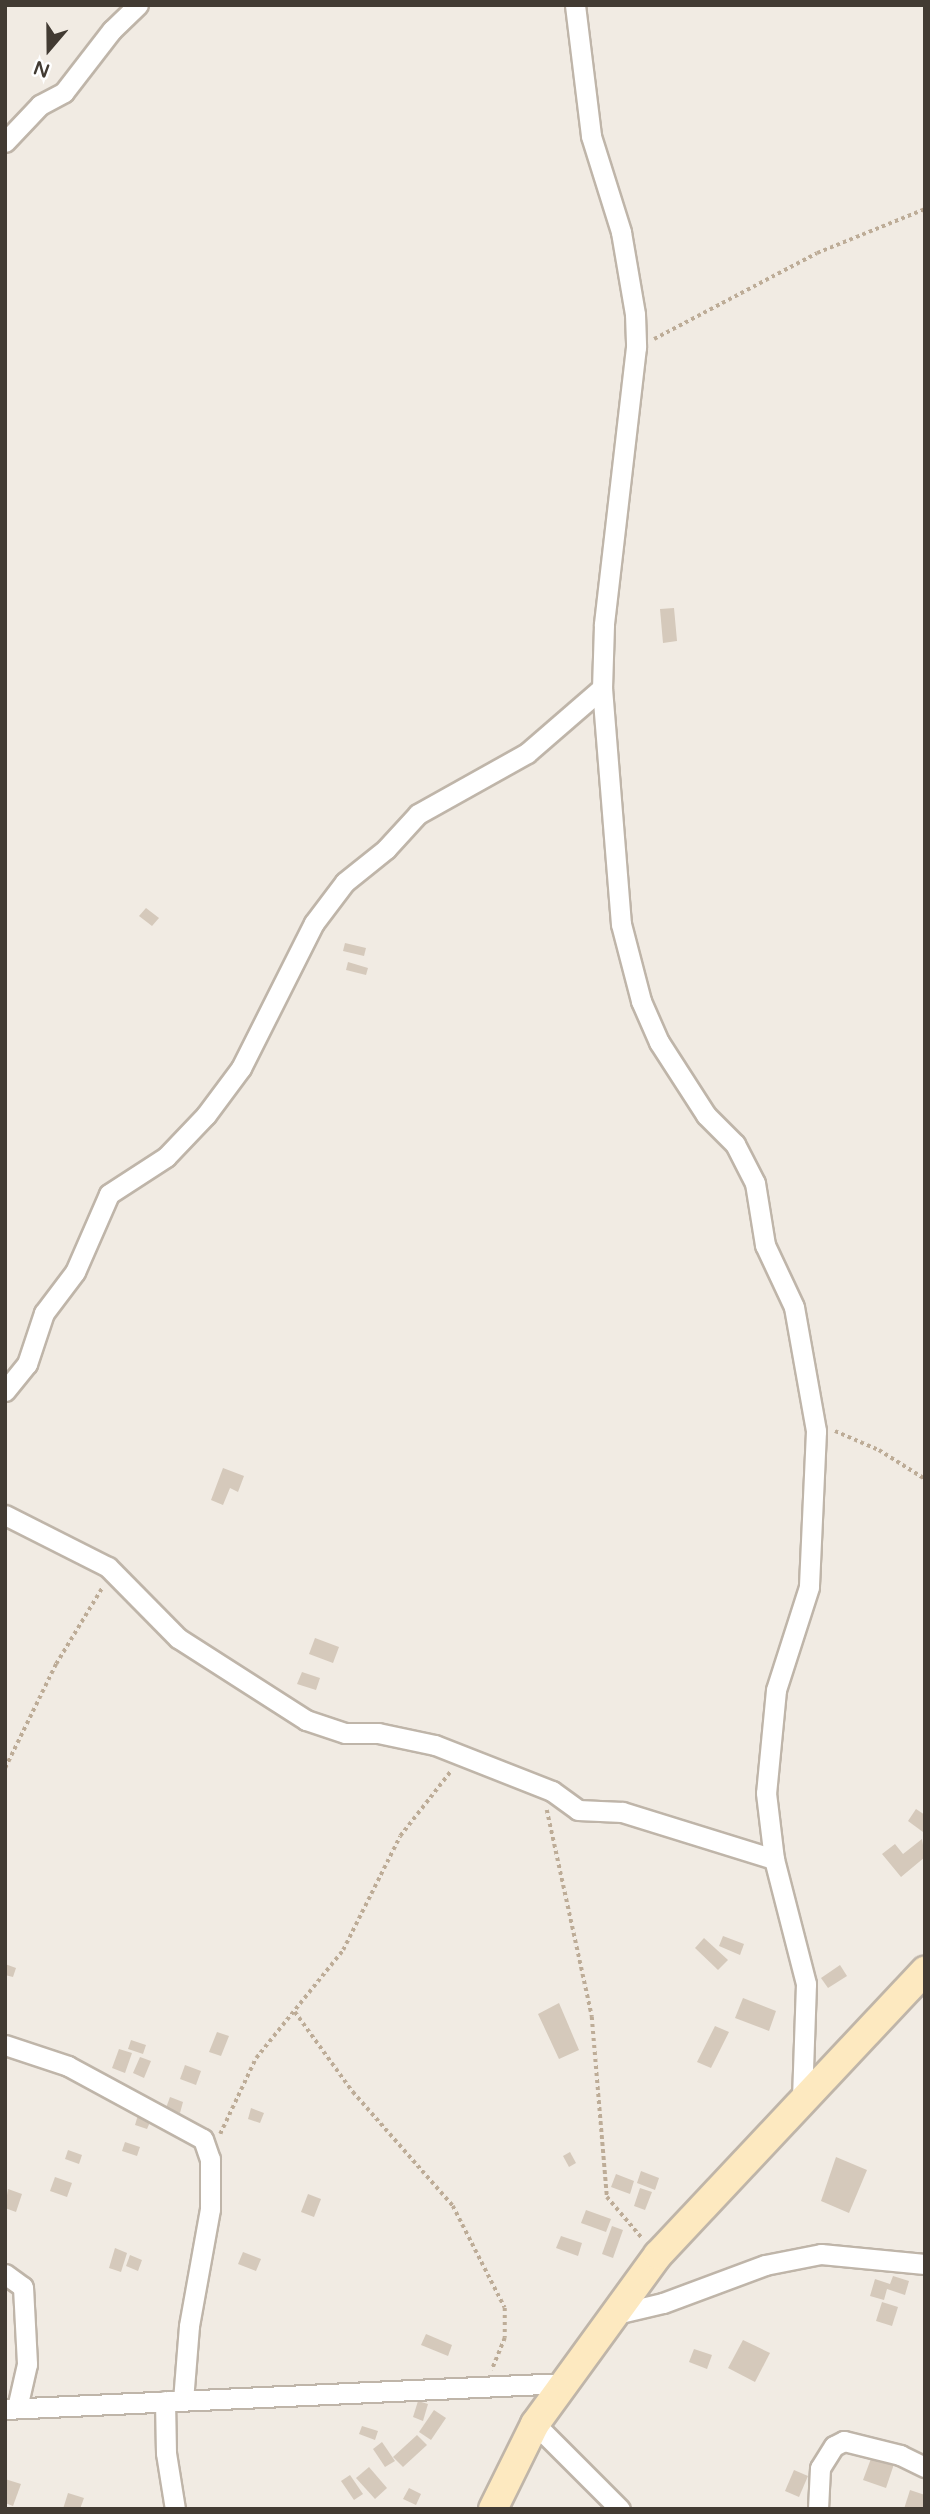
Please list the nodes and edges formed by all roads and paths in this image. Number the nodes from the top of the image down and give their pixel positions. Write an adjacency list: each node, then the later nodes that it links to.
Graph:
1 (138, 5): 3 (street)
2 (575, 5): 5 (street)
3 (5, 142)
4 (925, 209): 5 (path)
5 (636, 347): 6 (street)
6 (602, 688): 7 (street); 8 (street)
7 (5, 1391)
8 (816, 1431): 9 (path); 15 (street)
9 (925, 1479)
10 (5, 1515): 11 (street)
11 (108, 1567): 12 (street); 13 (path)
12 (466, 1759): 14 (street); 17 (path)
13 (5, 1768)
14 (536, 1784): 15 (street); 21 (path)
15 (774, 1858): 19 (street)
16 (921, 1978): 19 (main road)
17 (295, 2012): 20 (path); 26 (path)
18 (5, 2045): 20 (street)
19 (802, 2098): 21 (main road)
20 (210, 2159): 27 (street)
21 (658, 2255): 24 (main road)
22 (925, 2264): 24 (street)
23 (5, 2274): 28 (street)
24 (616, 2314): 25 (main road)
25 (564, 2383): 26 (street); 29 (main road)
26 (483, 2387): 27 (street)
27 (174, 2401): 28 (street); 31 (street)
28 (11, 2409)
29 (536, 2424): 32 (main road); 33 (street)
30 (925, 2467): 34 (street)
31 (175, 2509)
32 (493, 2509)
33 (620, 2509)
34 (818, 2509)

